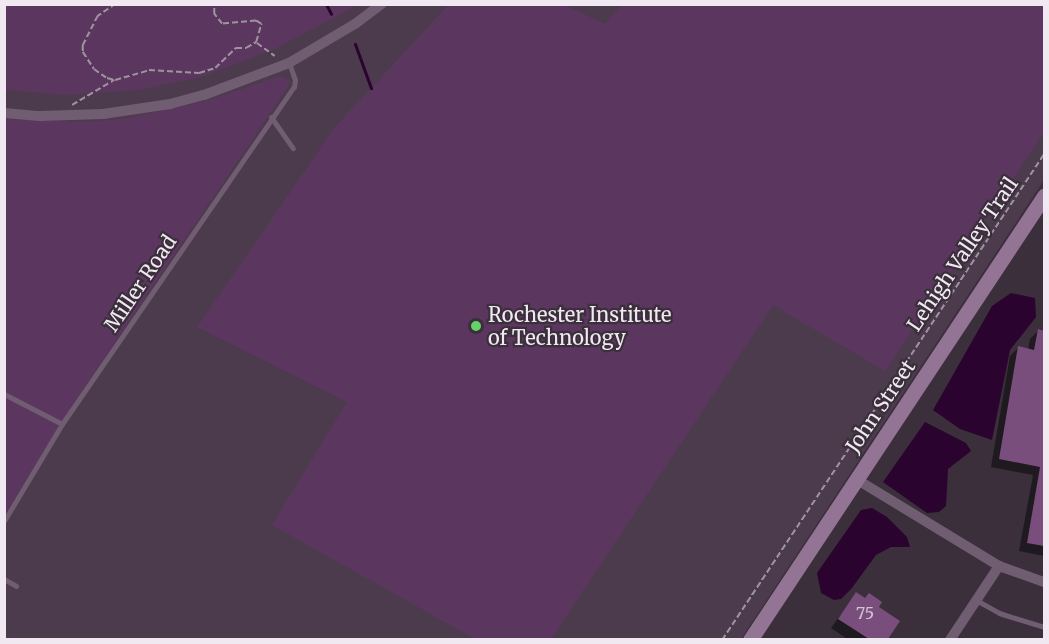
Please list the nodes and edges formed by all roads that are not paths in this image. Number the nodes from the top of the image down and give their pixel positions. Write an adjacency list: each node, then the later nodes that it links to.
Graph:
1 (382, 4): 2 (street)
2 (289, 63): 3 (street); 4 (lane, Miller Road)
3 (4, 113)
4 (271, 117): 5 (lane); 8 (lane, Miller Road)
5 (293, 148)
6 (1044, 196): 9 (street, John Street)
7 (4, 394): 8 (lane)
8 (63, 424): 10 (lane, Miller Road)
9 (856, 479): 11 (street); 17 (street, John Street)
10 (4, 521)
11 (999, 566): 13 (street); 15 (street)
12 (4, 579): 14 (lane)
13 (1044, 582)
14 (16, 586)
15 (976, 600): 16 (lane); 18 (street)
16 (1044, 627)
17 (750, 639)
18 (950, 639)

